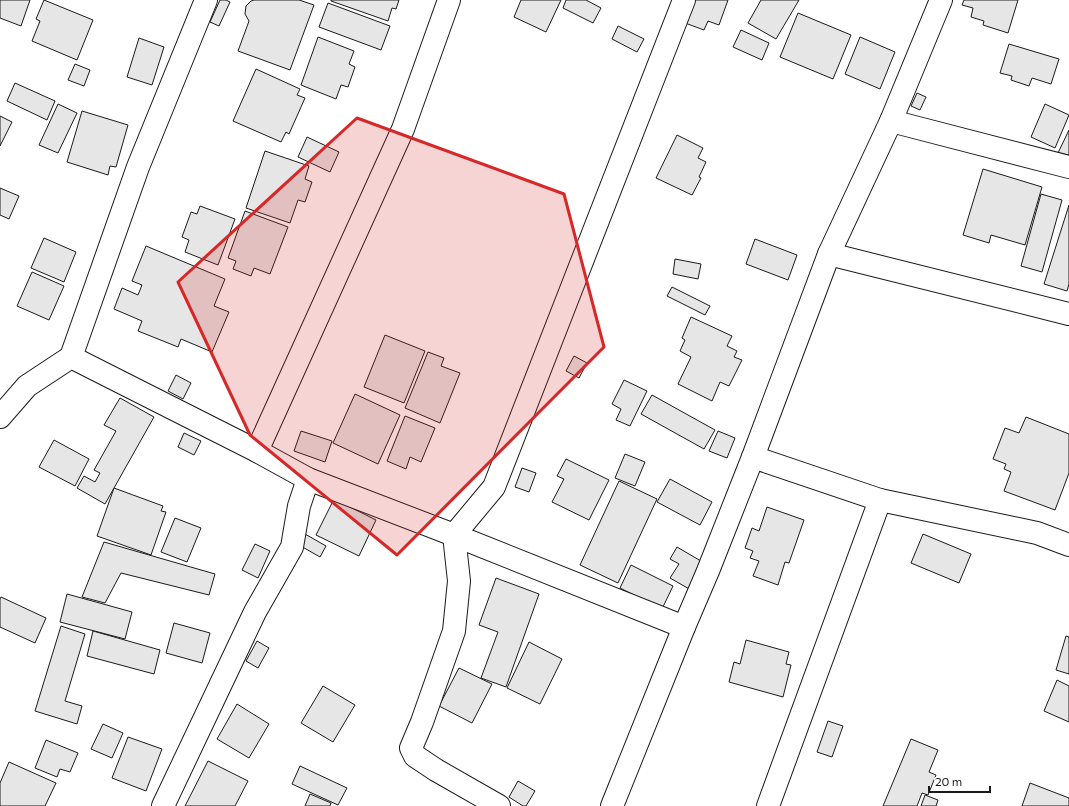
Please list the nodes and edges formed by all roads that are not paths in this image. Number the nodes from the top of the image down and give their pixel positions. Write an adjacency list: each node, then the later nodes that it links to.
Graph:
1 (206, 0): 9 (street)
2 (449, 0): 11 (street)
3 (684, 0): 15 (street)
4 (941, 0): 5 (street)
5 (891, 120): 6 (street); 7 (street)
6 (1069, 167)
7 (829, 254): 8 (street); 12 (street)
8 (1069, 314)
9 (71, 357): 10 (street); 11 (street)
10 (0, 417)
11 (257, 451): 13 (street)
12 (753, 457): 14 (street); 17 (street)
13 (308, 479): 15 (street); 18 (street)
14 (880, 500): 16 (street); 21 (street)
15 (454, 535): 17 (street); 19 (street)
16 (1069, 545)
17 (684, 627): 20 (street)
18 (162, 806)
19 (499, 806)
20 (612, 806)
21 (768, 806)

